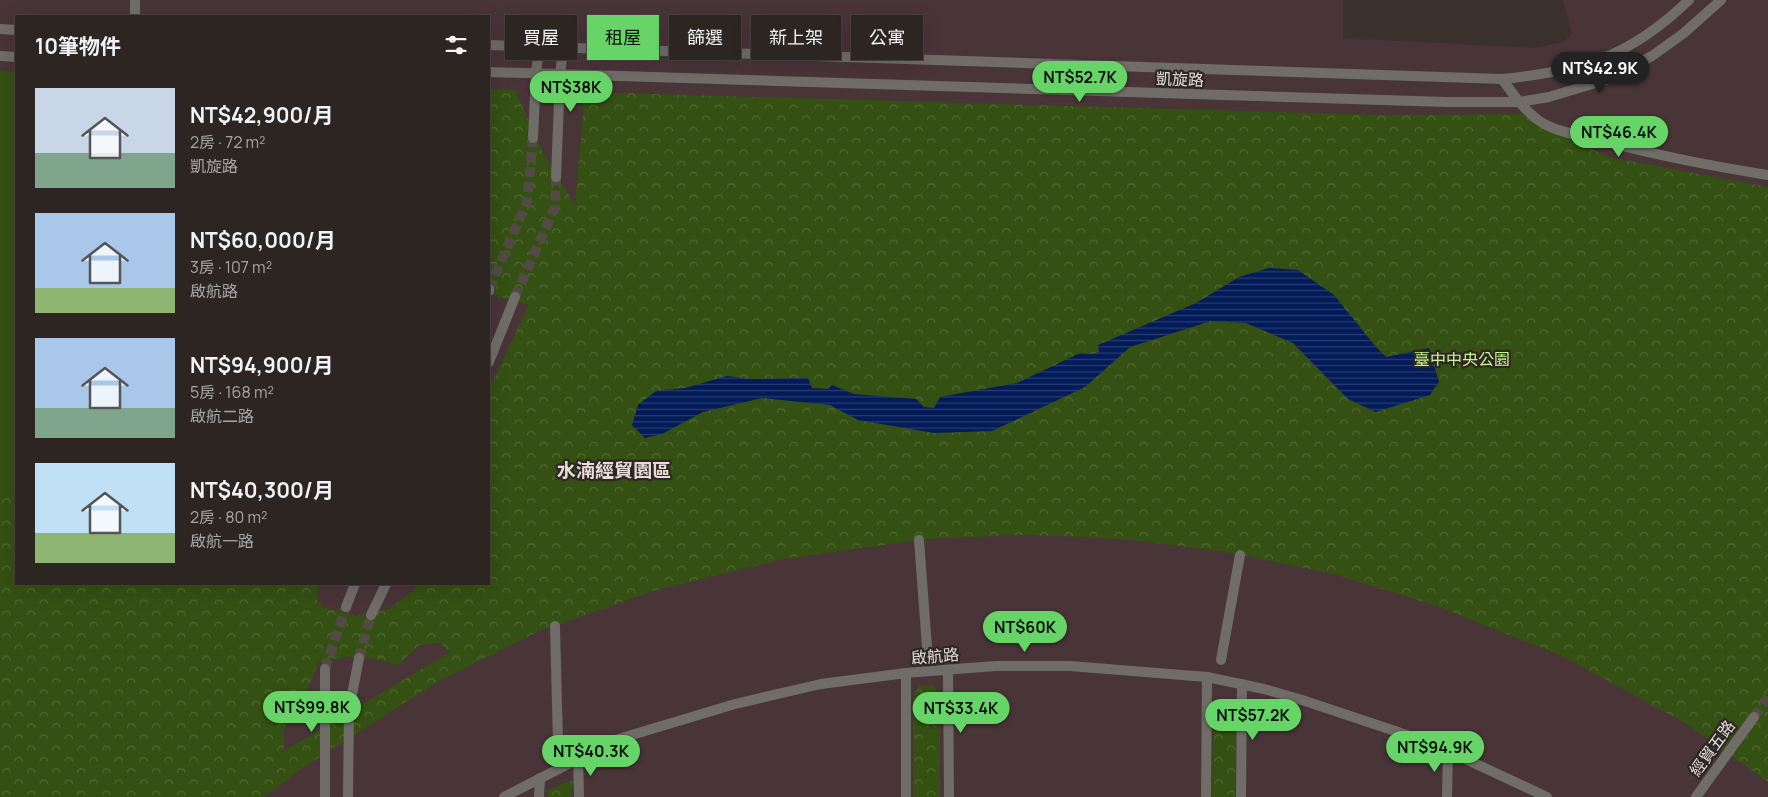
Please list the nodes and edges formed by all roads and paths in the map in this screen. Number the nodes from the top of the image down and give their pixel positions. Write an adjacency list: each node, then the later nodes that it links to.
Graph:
1 (136, 0): 4 (street)
2 (1689, 0): 17 (street, 凱旋路)
3 (1721, 0): 18 (street, 凱旋路)
4 (135, 15)
5 (0, 29): 6 (street)
6 (15, 30)
7 (490, 45): 8 (street, 凱旋路)
8 (505, 46)
9 (577, 47): 17 (street, 凱旋路)
10 (0, 56): 11 (street)
11 (15, 57)
12 (538, 60): 15 (street)
13 (562, 60): 16 (street)
14 (490, 72): 15 (street, 凱旋路)
15 (536, 73): 16 (street, 凱旋路); 19 (street)
16 (560, 74): 18 (street, 凱旋路); 21 (street)
17 (1502, 80): 18 (street)
18 (1519, 102): 20 (street)
19 (533, 138)
20 (1768, 174)
21 (556, 177)
22 (515, 297): 23 (street)
23 (490, 360)
24 (919, 540): 31 (street)
25 (1240, 555): 33 (street)
26 (355, 585): 28 (street)
27 (386, 585): 29 (street)
28 (346, 607)
29 (371, 615)
30 (555, 626): 40 (street)
31 (927, 647)
32 (359, 658): 45 (street)
33 (1221, 660)
34 (324, 669): 44 (street)
35 (948, 671): 36 (street, 啟航路); 37 (street, 啟航路); 50 (street)
36 (906, 673): 42 (street, 啟航路); 49 (street)
37 (1207, 677): 38 (street, 啟航路); 51 (street)
38 (1242, 684): 41 (street, 啟航路); 52 (street)
39 (1754, 716): 55 (street, 經貿五路)
40 (558, 743)
41 (1448, 750): 53 (street); 54 (street, 啟航路)
42 (578, 758): 43 (street, 啟航路); 48 (street)
43 (540, 778): 46 (street, 啟航路); 47 (street)
44 (325, 797)
45 (348, 797)
46 (504, 797)
47 (540, 797)
48 (578, 797)
49 (906, 797)
50 (949, 797)
51 (1206, 797)
52 (1241, 797)
53 (1447, 797)
54 (1547, 797)
55 (1696, 797)

